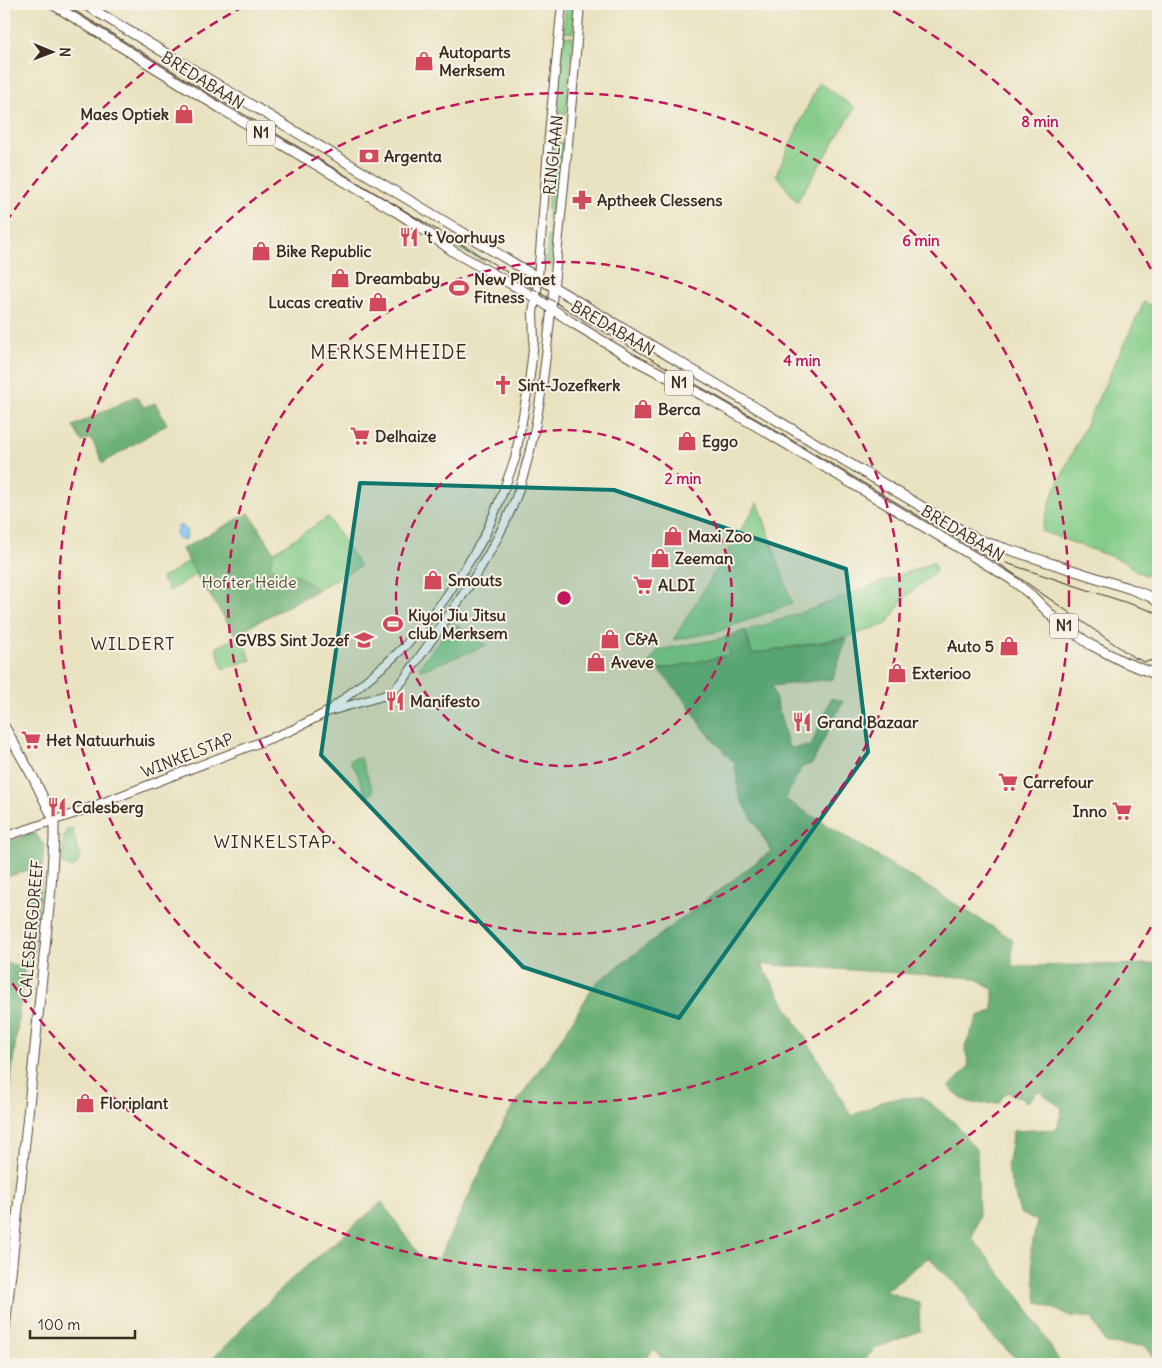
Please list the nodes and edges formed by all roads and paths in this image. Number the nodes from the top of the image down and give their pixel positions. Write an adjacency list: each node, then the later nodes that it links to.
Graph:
1 (52, 4): 7 (main road, BREDABAAN / N1)
2 (84, 4): 5 (main road, BREDABAAN / N1)
3 (562, 4): 5 (street, RINGLAAN)
4 (580, 4): 6 (street, RINGLAAN)
5 (538, 278): 6 (main road, BREDABAAN / N1); 7 (street, RINGLAAN)
6 (554, 287): 8 (street, RINGLAAN); 9 (main road, BREDABAAN / N1)
7 (536, 298): 8 (main road, BREDABAAN / N1); 12 (street, WINKELSTAP)
8 (551, 310): 10 (street, RINGLAAN); 11 (main road, BREDABAAN / N1)
9 (1158, 602)
10 (450, 612): 12 (street, WINKELSTAP)
11 (1158, 674)
12 (328, 711): 14 (street, WINKELSTAP)
13 (4, 726): 14 (main road)
14 (54, 820): 15 (street, WINKELSTAP); 16 (main road, CALESBERGDREEF)
15 (4, 837)
16 (4, 1338)

